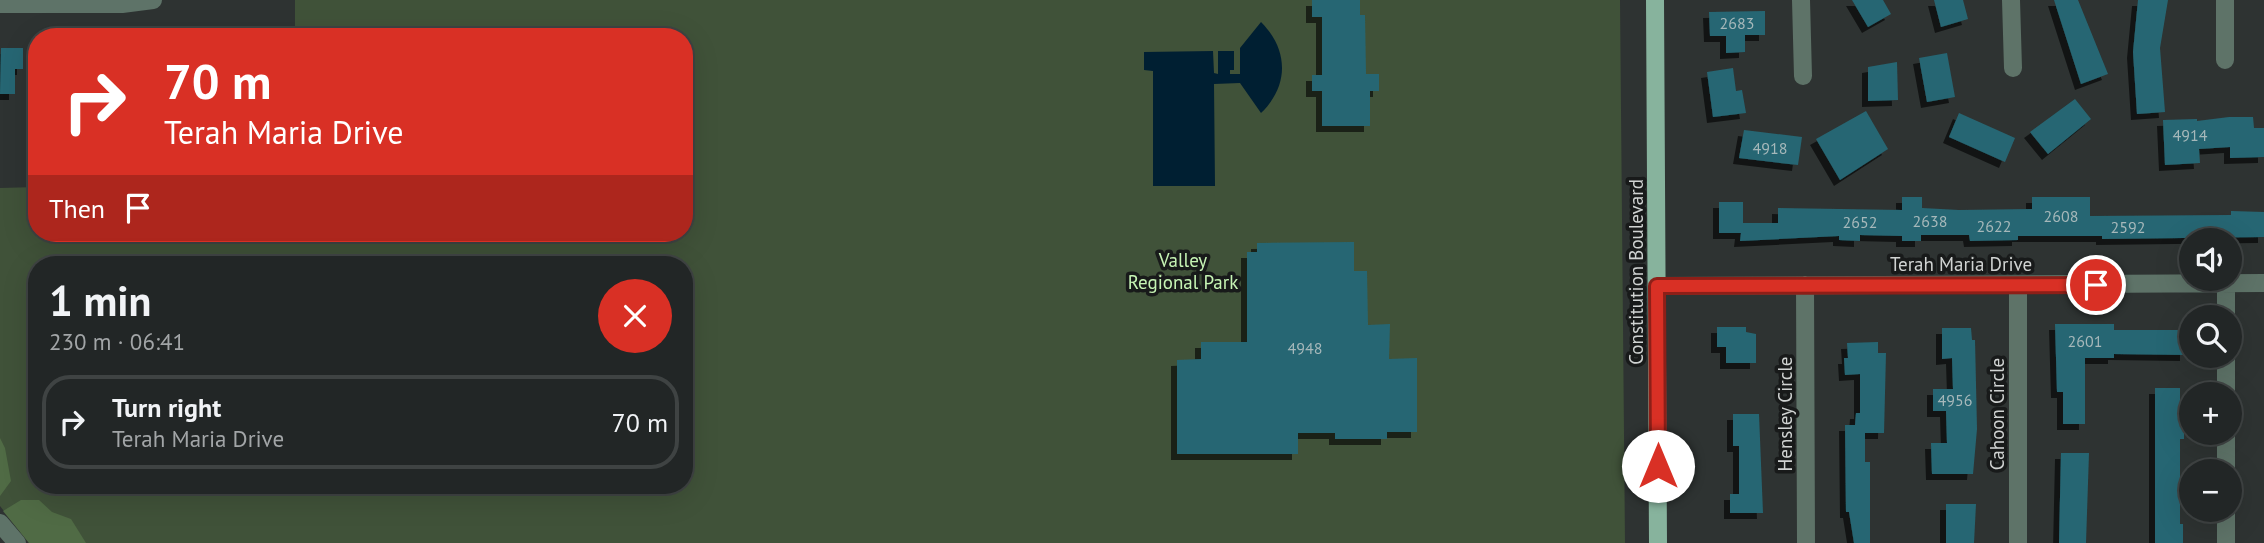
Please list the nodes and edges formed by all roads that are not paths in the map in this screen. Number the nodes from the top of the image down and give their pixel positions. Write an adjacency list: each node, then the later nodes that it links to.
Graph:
1 (153, 0): 6 (street)
2 (1655, 0): 15 (main road, Constitution Boulevard)
3 (1801, 0): 9 (street)
4 (2011, 0): 8 (street)
5 (2225, 0): 7 (street)
6 (0, 4)
7 (2225, 60)
8 (2013, 68)
9 (1803, 76)
10 (2264, 283): 11 (street, Terah Maria Drive)
11 (2242, 284)
12 (1805, 285): 13 (street, Terah Maria Drive); 15 (street, Terah Maria Drive); 20 (street, Hensley Circle)
13 (2018, 285): 14 (street, Terah Maria Drive); 21 (street, Cahoon Circle)
14 (2179, 285)
15 (1657, 286): 19 (main road, Constitution Boulevard)
16 (2226, 522): 22 (street)
17 (0, 523): 18 (street)
18 (17, 543)
19 (1658, 543)
20 (1806, 543)
21 (2018, 543)
22 (2226, 543)

